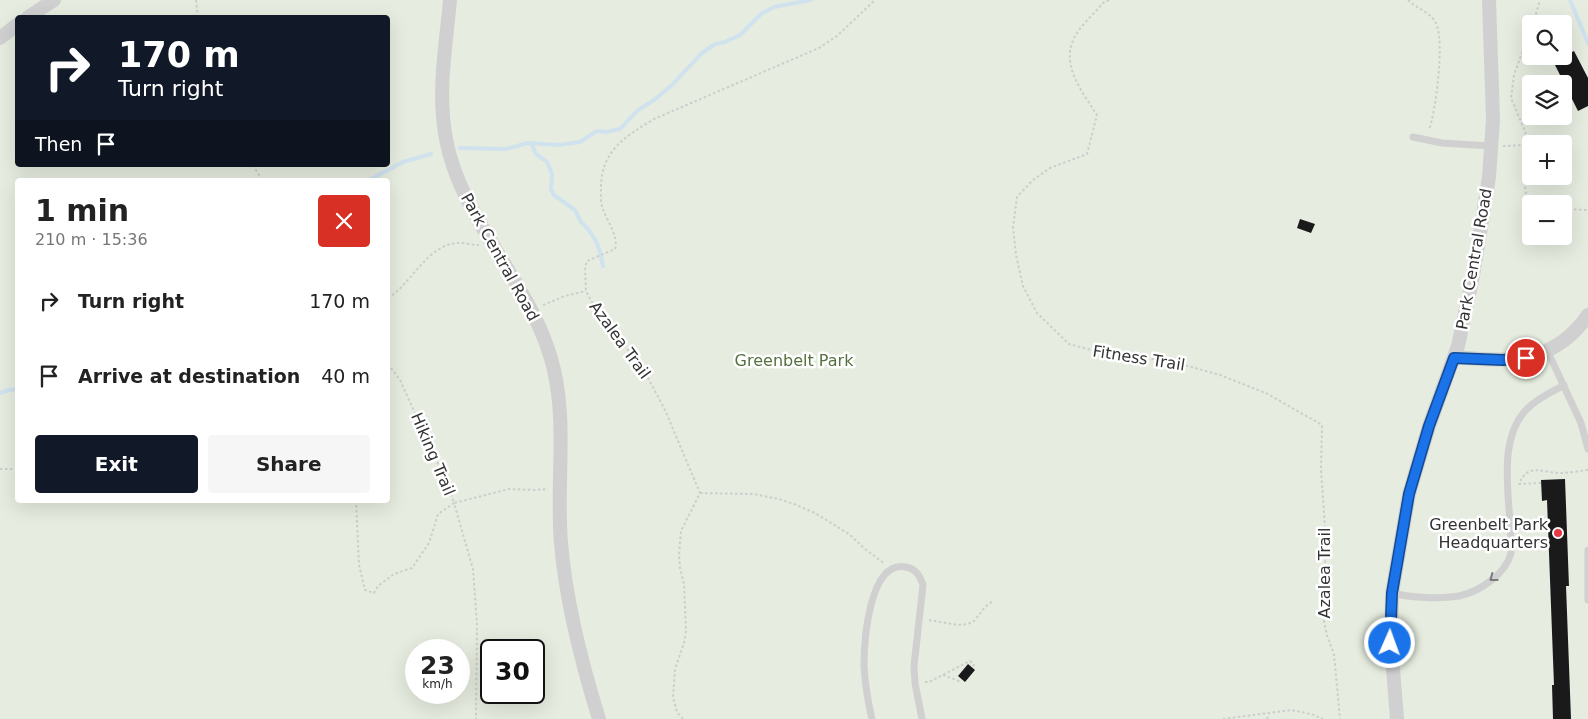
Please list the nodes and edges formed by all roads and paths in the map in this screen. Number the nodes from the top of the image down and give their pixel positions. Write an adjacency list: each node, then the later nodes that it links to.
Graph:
1 (54, 0): 9 (street)
2 (196, 0): 10 (path)
3 (450, 0): 22 (street, Park Central Road)
4 (875, 0): 23 (path, Azalea Trail)
5 (1109, 0): 31 (path, Fitness Trail)
6 (1408, 0): 17 (path)
7 (1489, 0): 19 (street, Park Central Road)
8 (1540, 0): 11 (path)
9 (32, 15)
10 (198, 15)
11 (1536, 15)
12 (15, 26): 13 (street)
13 (0, 38)
14 (1522, 53): 15 (path)
15 (1526, 135)
16 (1413, 137): 17 (lane)
17 (1426, 140): 19 (lane)
18 (1522, 145): 19 (path)
19 (1491, 146): 28 (street, Park Central Road)
20 (1572, 209): 21 (path)
21 (1588, 210)
22 (495, 246): 24 (path); 25 (street, Park Central Road)
23 (586, 291): 25 (path); 38 (path, Azalea Trail)
24 (390, 297)
25 (529, 305): 37 (street, Park Central Road)
26 (1588, 315): 27 (street)
27 (1547, 350): 28 (street); 30 (lane)
28 (1454, 358): 43 (street, Park Central Road)
29 (390, 367): 40 (path, Hiking Trail)
30 (1564, 385): 32 (lane); 43 (lane, one-way to 43)
31 (1322, 426): 60 (path, Azalea Trail)
32 (1588, 448)
33 (0, 469): 34 (path)
34 (15, 470)
35 (1588, 470): 36 (path)
36 (1541, 483)
37 (560, 487): 40 (path, Hiking Trail); 53 (street, Park Central Road)
38 (700, 493): 42 (path); 54 (path)
39 (356, 503): 40 (path)
40 (454, 503): 52 (path)
41 (1588, 550): 44 (lane)
42 (891, 568): 46 (lane); 55 (lane)
43 (1392, 593): 61 (street, Park Central Road)
44 (1588, 600)
45 (993, 601): 46 (path)
46 (919, 618): 50 (lane)
47 (971, 667): 48 (path)
48 (943, 675): 49 (path); 50 (path)
49 (961, 679)
50 (915, 683): 56 (lane)
51 (1269, 714): 57 (path); 58 (path); 59 (path)
52 (476, 719)
53 (599, 719)
54 (682, 719)
55 (872, 719)
56 (922, 719)
57 (1223, 719)
58 (1267, 719)
59 (1323, 719)
60 (1340, 719)
61 (1397, 719)

